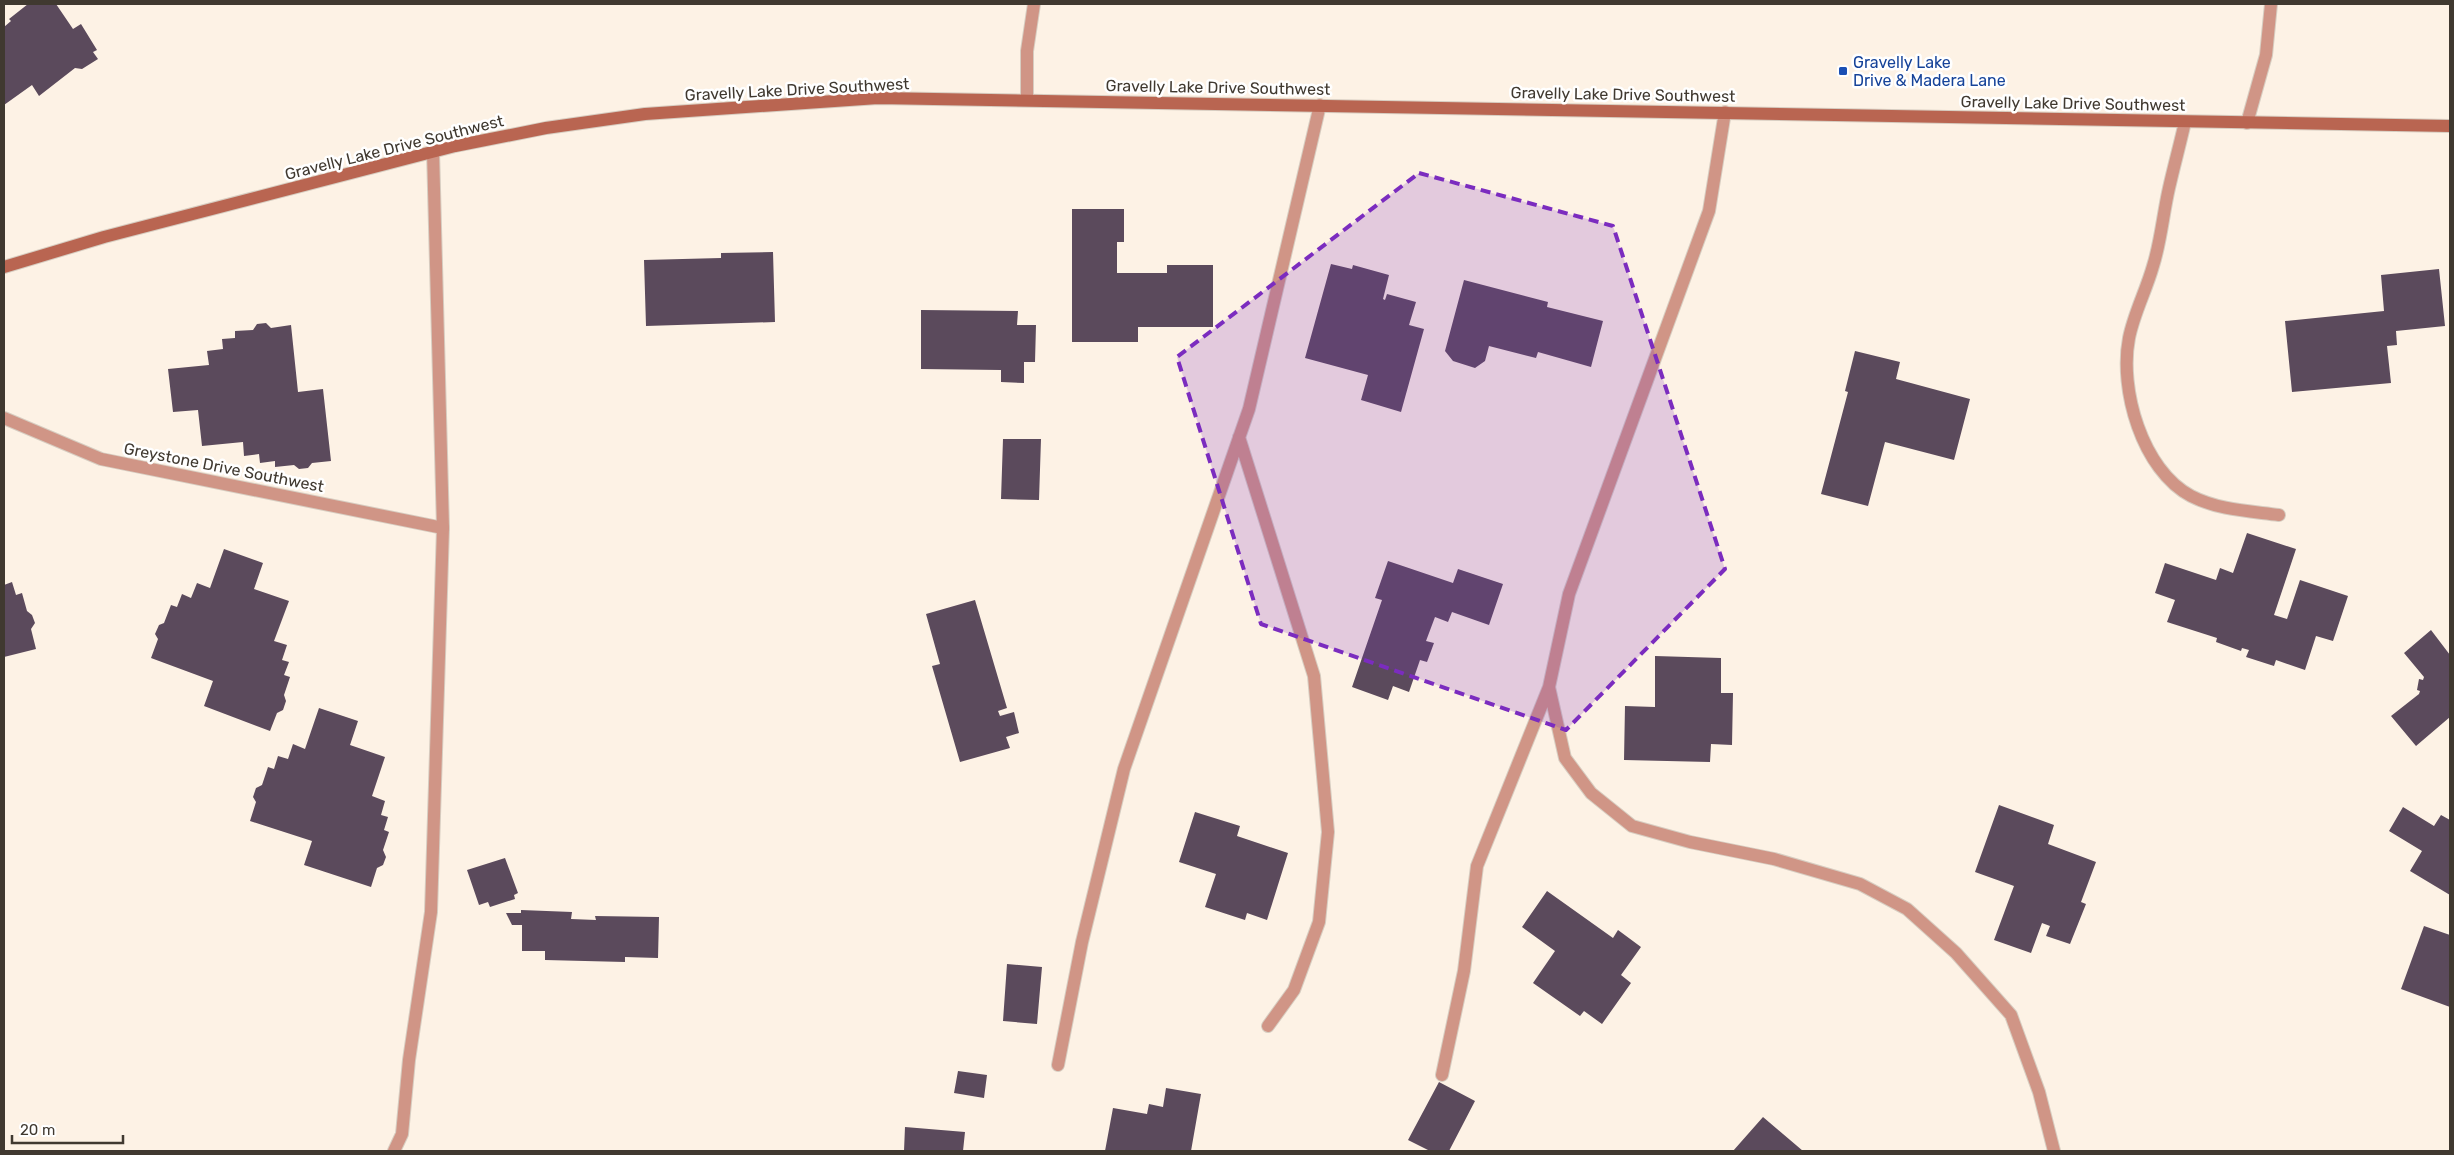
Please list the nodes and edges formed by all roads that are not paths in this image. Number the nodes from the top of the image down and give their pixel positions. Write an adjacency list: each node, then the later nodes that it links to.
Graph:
1 (1034, 4): 3 (street)
2 (2271, 4): 7 (street)
3 (1027, 100): 4 (main road, Gravelly Lake Drive Southwest); 9 (main road, Gravelly Lake Drive Southwest)
4 (1320, 105): 5 (main road, Gravelly Lake Drive Southwest); 12 (street)
5 (1725, 112): 6 (main road, Gravelly Lake Drive Southwest); 15 (street)
6 (2185, 122): 7 (main road, Gravelly Lake Drive Southwest); 13 (street)
7 (2247, 124): 8 (main road, Gravelly Lake Drive Southwest)
8 (2450, 126)
9 (433, 152): 10 (main road, Gravelly Lake Drive Southwest); 14 (street)
10 (4, 267)
11 (4, 418): 14 (street, Greystone Drive Southwest)
12 (1239, 437): 16 (street); 17 (street)
13 (2279, 515)
14 (443, 528): 19 (street)
15 (1549, 687): 18 (street); 20 (street)
16 (1268, 1026)
17 (1058, 1065)
18 (1442, 1076)
19 (394, 1151)
20 (2054, 1151)

